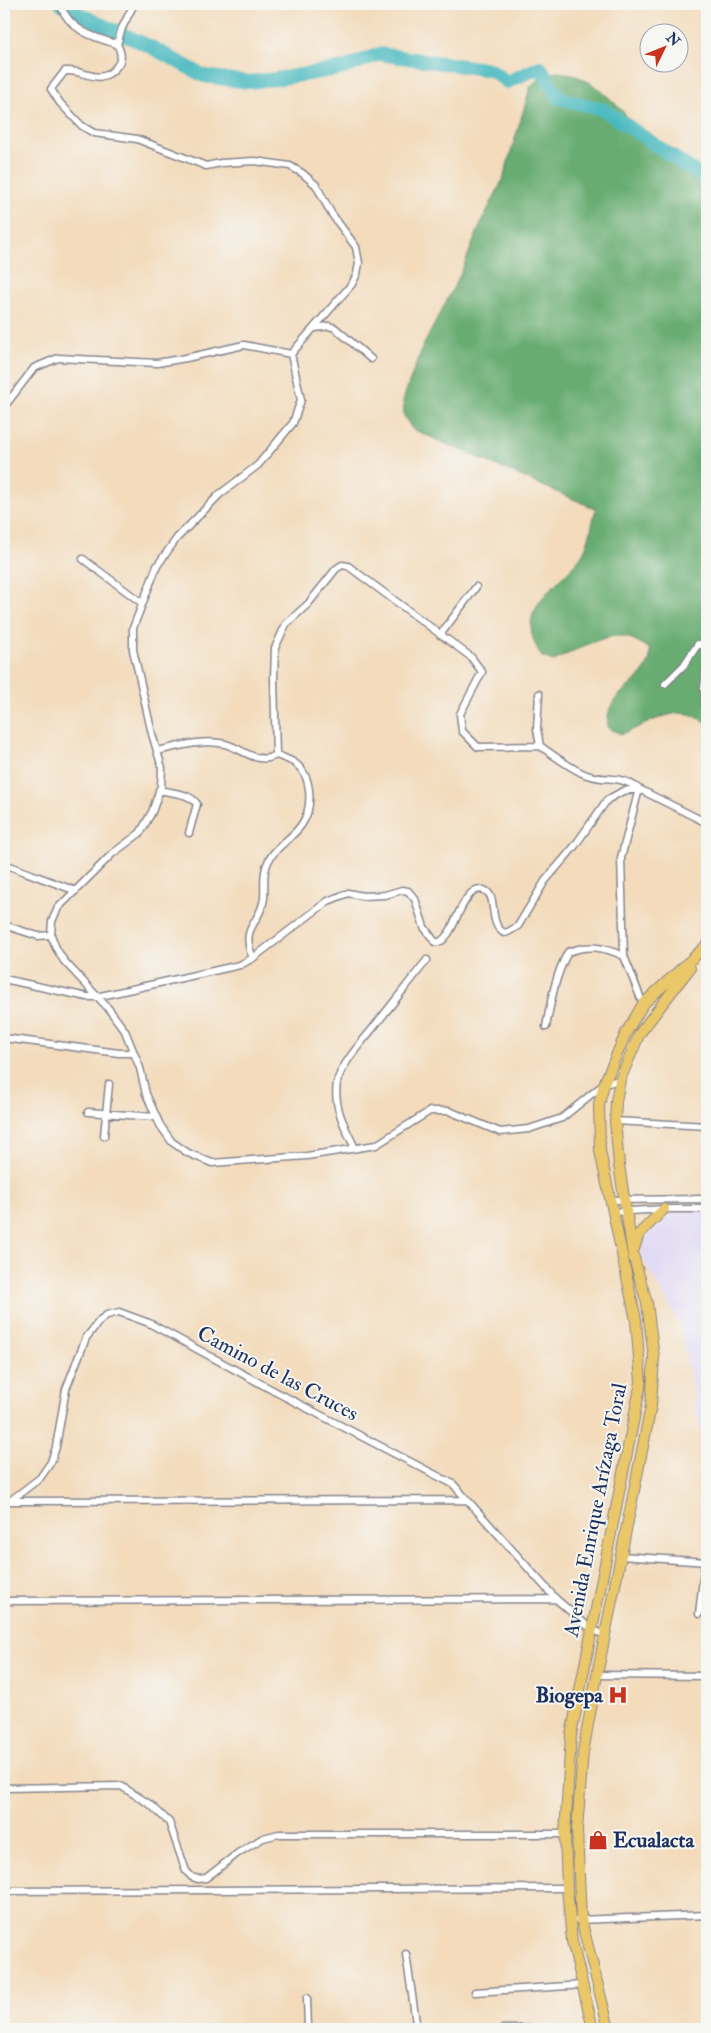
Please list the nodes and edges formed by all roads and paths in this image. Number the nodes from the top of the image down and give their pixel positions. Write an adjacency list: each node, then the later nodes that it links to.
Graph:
1 (60, 4): 3 (street)
2 (134, 4): 3 (street)
3 (117, 44): 4 (street)
4 (315, 328): 5 (street); 6 (street)
5 (291, 354): 7 (street); 10 (street)
6 (371, 359)
7 (4, 407)
8 (82, 559): 10 (street)
9 (476, 587): 11 (street)
10 (142, 603): 18 (street)
11 (440, 635): 17 (street); 19 (street)
12 (707, 654): 14 (street)
13 (707, 662): 16 (street)
14 (665, 684)
15 (539, 694): 17 (street)
16 (707, 717)
17 (540, 746): 20 (street)
18 (158, 750): 19 (street); 21 (street)
19 (276, 755): 30 (street)
20 (640, 789): 22 (street); 29 (street); 30 (street)
21 (160, 790): 23 (street); 25 (street)
22 (707, 823)
23 (189, 833)
24 (4, 864): 25 (street)
25 (76, 891): 27 (street)
26 (4, 926): 27 (street)
27 (51, 935): 33 (street)
28 (707, 946): 34 (main road, Avenida Enrique Arízaga Toral); 38 (main road, Avenida Enrique Arízaga Toral)
29 (624, 956): 34 (street); 35 (street)
30 (253, 958): 33 (street)
31 (428, 960): 47 (street)
32 (4, 980): 33 (street)
33 (96, 997): 37 (street)
34 (643, 1004): 40 (main road, Avenida Enrique Arízaga Toral)
35 (546, 1027)
36 (4, 1038): 37 (street)
37 (134, 1053): 43 (street)
38 (620, 1080): 40 (street); 44 (main road, Avenida Enrique Arízaga Toral)
39 (109, 1084): 42 (street)
40 (604, 1084): 47 (street); 50 (main road, Avenida Enrique Arízaga Toral)
41 (88, 1112): 42 (street)
42 (107, 1114): 43 (street); 46 (street)
43 (155, 1117): 47 (street)
44 (615, 1121): 45 (street); 48 (main road, Avenida Enrique Arízaga Toral)
45 (707, 1126)
46 (104, 1136)
47 (355, 1148)
48 (625, 1199): 49 (street); 50 (street); 54 (main road, Avenida Enrique Arízaga Toral)
49 (707, 1199)
50 (611, 1200): 53 (main road, Avenida Enrique Arízaga Toral)
51 (664, 1209): 52 (street); 54 (street); 55 (main road)
52 (707, 1209)
53 (614, 1212): 54 (street); 63 (main road, Avenida Enrique Arízaga Toral)
54 (626, 1212): 55 (main road, Avenida Enrique Arízaga Toral)
55 (634, 1255): 58 (main road, Avenida Enrique Arízaga Toral)
56 (467, 1500): 57 (street); 57 (street, Camino de las Cruces); 60 (street, Camino de las Cruces)
57 (7, 1502)
58 (621, 1556): 59 (street); 64 (main road, Avenida Enrique Arízaga Toral)
59 (706, 1562): 62 (street)
60 (556, 1599): 61 (street); 63 (street, Camino de las Cruces)
61 (4, 1601)
62 (699, 1614)
63 (591, 1629): 64 (street, Camino de las Cruces); 68 (main road, Avenida Enrique Arízaga Toral)
64 (605, 1635): 65 (main road, Avenida Enrique Arízaga Toral)
65 (596, 1675): 66 (street); 72 (main road, Avenida Enrique Arízaga Toral)
66 (707, 1676)
67 (4, 1788): 68 (street)
68 (565, 1834): 69 (main road, Avenida Enrique Arízaga Toral)
69 (567, 1888): 70 (street); 73 (main road, Avenida Enrique Arízaga Toral)
70 (4, 1891)
71 (707, 1915): 72 (street)
72 (581, 1919): 73 (street); 82 (main road, Avenida Enrique Arízaga Toral)
73 (570, 1921): 75 (main road, Avenida Enrique Arízaga Toral)
74 (406, 1954): 79 (street)
75 (583, 1985): 76 (street); 81 (main road, Avenida Enrique Arízaga Toral)
76 (475, 1992)
77 (307, 1998): 78 (street)
78 (308, 2029)
79 (417, 2029)
80 (502, 2029): 81 (street)
81 (593, 2029)
82 (609, 2029)

